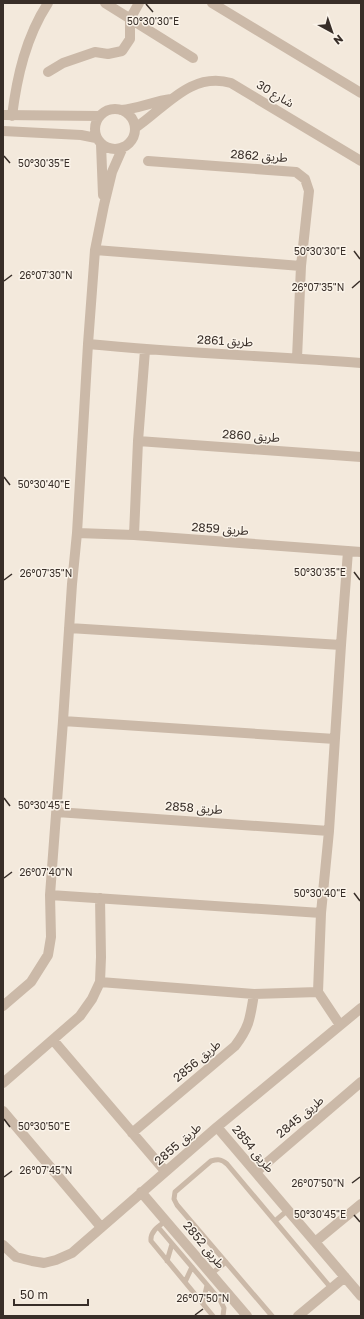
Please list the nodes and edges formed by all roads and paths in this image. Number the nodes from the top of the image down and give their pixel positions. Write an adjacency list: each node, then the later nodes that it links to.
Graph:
1 (48, 3): 11 (street)
2 (105, 3): 5 (street)
3 (139, 3): 5 (street)
4 (212, 3): 8 (street)
5 (130, 19): 6 (street); 7 (street)
6 (193, 58)
7 (48, 72)
8 (361, 93)
9 (171, 99): 10 (street, شارع 30); 13 (street, شارع 30); 18 (street, شارع 30)
10 (121, 110): 12 (street, شارع 30); 13 (street)
11 (8, 116): 12 (street, شارع 30)
12 (100, 116): 15 (street)
13 (135, 128): 16 (street, شارع 30)
14 (3, 131): 15 (street)
15 (99, 141): 16 (street); 19 (street)
16 (123, 147): 19 (street, شارع 30)
17 (148, 161): 21 (street, طريق 2862)
18 (361, 161)
19 (104, 205): 20 (street)
20 (95, 250): 21 (street); 22 (street)
21 (301, 266): 24 (street, طريق 2862)
22 (88, 344): 23 (street, طريق 2861); 28 (street)
23 (146, 350): 24 (street, طريق 2861); 26 (street)
24 (297, 358): 25 (street, طريق 2861)
25 (361, 363)
26 (138, 441): 27 (street, طريق 2860); 29 (street)
27 (361, 457)
28 (77, 533): 29 (street, طريق 2859); 32 (street)
29 (134, 535): 30 (street, طريق 2859)
30 (348, 551): 31 (street, طريق 2859); 33 (street)
31 (361, 552)
32 (69, 628): 33 (street); 34 (street)
33 (341, 645): 35 (street)
34 (64, 721): 35 (street); 36 (street)
35 (335, 739): 37 (street)
36 (57, 812): 37 (street, طريق 2858); 38 (street)
37 (329, 831): 40 (street)
38 (50, 895): 39 (street); 44 (street)
39 (100, 898): 40 (street); 41 (street)
40 (322, 913): 42 (street)
41 (100, 982): 43 (street); 47 (street)
42 (318, 992): 43 (street); 46 (street)
43 (254, 994): 52 (street, طريق 2856)
44 (3, 1006)
45 (361, 1008): 46 (street, طريق 2855)
46 (340, 1025): 51 (street, طريق 2855)
47 (53, 1040): 49 (street); 52 (street)
48 (361, 1082): 54 (street, طريق 2845)
49 (3, 1083)
50 (3, 1111): 60 (street)
51 (217, 1127): 53 (street, طريق 2855); 54 (street, طريق 2854)
52 (132, 1133): 53 (street)
53 (165, 1171): 55 (street, طريق 2855)
54 (256, 1172): 57 (street, طريق 2854)
55 (141, 1192): 59 (street, طريق 2852); 60 (street, طريق 2855)
56 (361, 1204): 61 (street)
57 (288, 1210): 58 (lane); 61 (street, طريق 2854)
58 (275, 1221): 65 (lane); 71 (lane)
59 (162, 1224): 62 (lane); 64 (lane); 67 (street, طريق 2852)
60 (101, 1227): 63 (street, طريق 2855)
61 (315, 1242): 68 (street, طريق 2854)
62 (172, 1244): 64 (lane); 66 (lane)
63 (3, 1245)
64 (167, 1260): 69 (lane)
65 (226, 1262): 67 (lane); 78 (lane)
66 (192, 1267): 69 (lane); 70 (lane)
67 (211, 1274): 72 (street, طريق 2852)
68 (345, 1277): 71 (street); 73 (street, طريق 2854)
69 (185, 1282): 74 (lane)
70 (207, 1285): 72 (lane); 74 (lane)
71 (331, 1288): 79 (street)
72 (218, 1289): 76 (lane); 77 (street, طريق 2852)
73 (361, 1296)
74 (203, 1303): 75 (lane)
75 (213, 1316)
76 (223, 1316)
77 (247, 1316)
78 (272, 1316)
79 (298, 1316)

